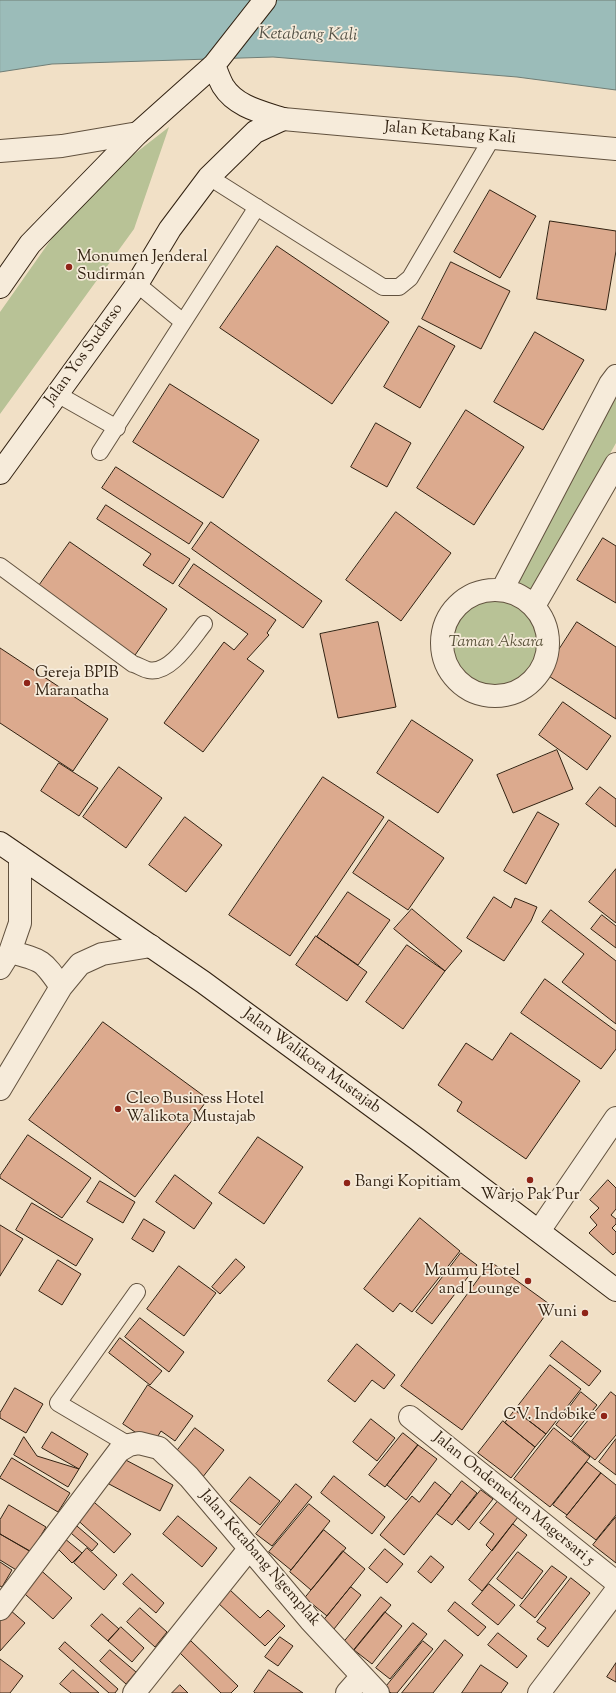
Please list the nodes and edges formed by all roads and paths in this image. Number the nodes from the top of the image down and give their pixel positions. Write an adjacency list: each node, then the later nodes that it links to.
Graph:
1 (265, 0): 2 (street)
2 (216, 63): 3 (street, Jalan Ketabang Kali); 4 (street)
3 (283, 118): 5 (street, Jalan Ketabang Kali); 8 (street, Jalan Yos Sudarso)
4 (138, 133): 7 (street); 11 (street)
5 (492, 138): 6 (street, Jalan Ketabang Kali); 9 (lane)
6 (616, 150)
7 (0, 151)
8 (209, 177): 9 (lane); 10 (street, Jalan Yos Sudarso)
9 (257, 207): 12 (lane)
10 (137, 284): 12 (lane); 14 (street, Jalan Yos Sudarso)
11 (0, 287)
12 (183, 322): 15 (lane)
13 (616, 376): 20 (street)
14 (57, 394): 15 (lane); 18 (street, Jalan Yos Sudarso)
15 (117, 428): 16 (lane)
16 (100, 452)
17 (616, 464): 21 (street)
18 (0, 473)
19 (0, 566): 22 (lane)
20 (502, 590): 21 (street); 21 (street)
21 (534, 606)
22 (204, 624)
23 (0, 843): 24 (street, Jalan Walikota Mustajab)
24 (20, 857): 25 (street, Jalan Walikota Mustajab); 26 (street)
25 (150, 946): 27 (street); 30 (street, Jalan Walikota Mustajab)
26 (5, 960): 27 (street)
27 (61, 987): 28 (street)
28 (0, 1088)
29 (616, 1118): 30 (street)
30 (539, 1231): 31 (street, Jalan Walikota Mustajab)
31 (616, 1290)
32 (137, 1292): 34 (lane)
33 (410, 1417): 36 (street, Jalan Ondemehen Magersari 5)
34 (129, 1445): 35 (street, Jalan Ketabang Ngemplak); 38 (street)
35 (249, 1549): 39 (street, Jalan Ketabang Ngemplak); 40 (street)
36 (616, 1582)
37 (616, 1591): 43 (street)
38 (0, 1609)
39 (362, 1676): 41 (street); 42 (street, Jalan Ketabang Ngemplak)
40 (134, 1693)
41 (347, 1693)
42 (378, 1693)
43 (539, 1693)

